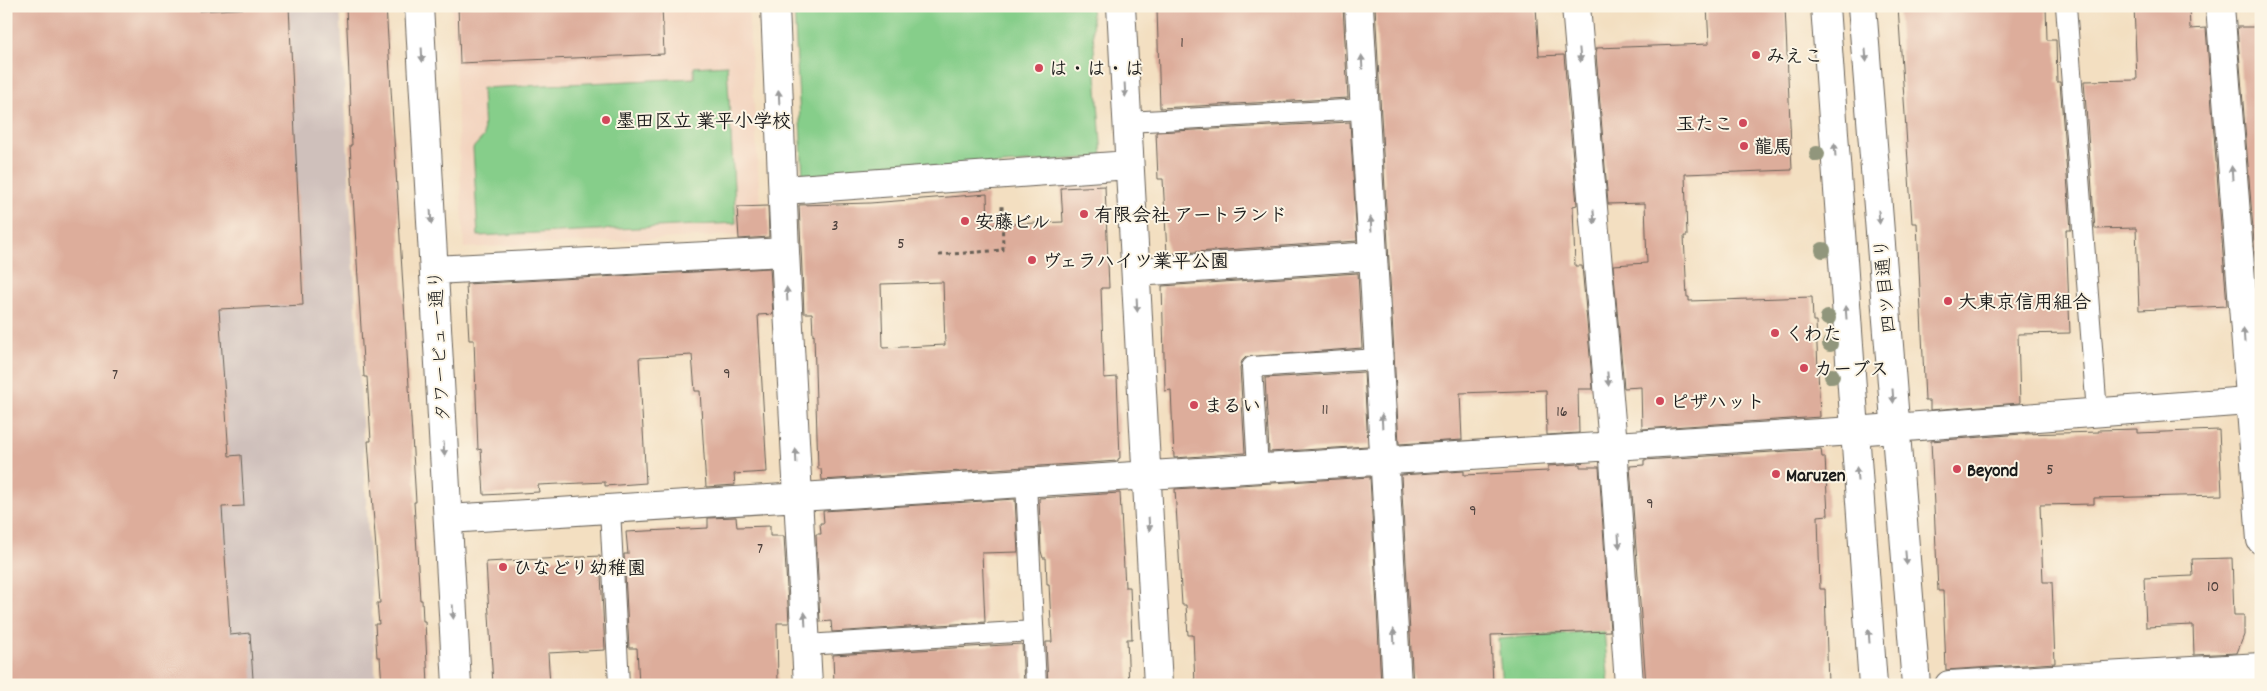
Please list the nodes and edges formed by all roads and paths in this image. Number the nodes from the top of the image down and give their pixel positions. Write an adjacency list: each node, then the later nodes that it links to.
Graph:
1 (419, 6): 18 (street, タワービュー通り, one-way to 18)
2 (774, 6): 14 (street, one-way to 2)
3 (1121, 6): 11 (street, one-way to 11)
4 (1359, 6): 10 (street, one-way to 4)
5 (1576, 6): 25 (street, one-way to 25)
6 (1825, 6): 24 (street, 四ツ目通り, one-way to 6)
7 (1862, 6): 23 (street, 四ツ目通り, one-way to 23)
8 (2066, 6): 22 (lane)
9 (2220, 6): 21 (street, one-way to 9)
10 (1364, 109): 11 (lane); 17 (street, one-way to 10)
11 (1127, 122): 12 (street)
12 (1129, 165): 13 (street); 19 (street)
13 (1000, 174): 14 (street); 16 (path)
14 (784, 190): 15 (street)
15 (785, 252): 18 (street); 30 (street, one-way to 15)
16 (939, 255)
17 (1373, 256): 19 (street); 20 (street)
18 (434, 270): 32 (street, タワービュー通り, one-way to 32)
19 (1136, 272): 28 (street, one-way to 28)
20 (1378, 359): 26 (street, one-way to 20); 27 (lane)
21 (2255, 400): 22 (street); 33 (street)
22 (2096, 413): 23 (street)
23 (1896, 427): 24 (street); 45 (street, 四ツ目通り, one-way to 45)
24 (1854, 431): 25 (street); 44 (street, 四ツ目通り, one-way to 24)
25 (1613, 446): 26 (street); 43 (street, one-way to 43)
26 (1384, 460): 27 (street); 42 (street, one-way to 26)
27 (1258, 468): 28 (street)
28 (1147, 475): 29 (street); 41 (street, one-way to 41)
29 (1026, 483): 30 (street); 34 (lane)
30 (798, 498): 31 (street); 35 (street, one-way to 30)
31 (610, 509): 32 (street); 38 (lane)
32 (448, 519): 37 (street, タワービュー通り, one-way to 37)
33 (2261, 540)
34 (1033, 631): 35 (lane); 40 (lane)
35 (806, 645): 39 (street)
36 (2261, 667): 46 (street)
37 (458, 685)
38 (620, 685)
39 (808, 685)
40 (1036, 685)
41 (1158, 685)
42 (1397, 685)
43 (1629, 685)
44 (1873, 685)
45 (1916, 685)
46 (1949, 685)

